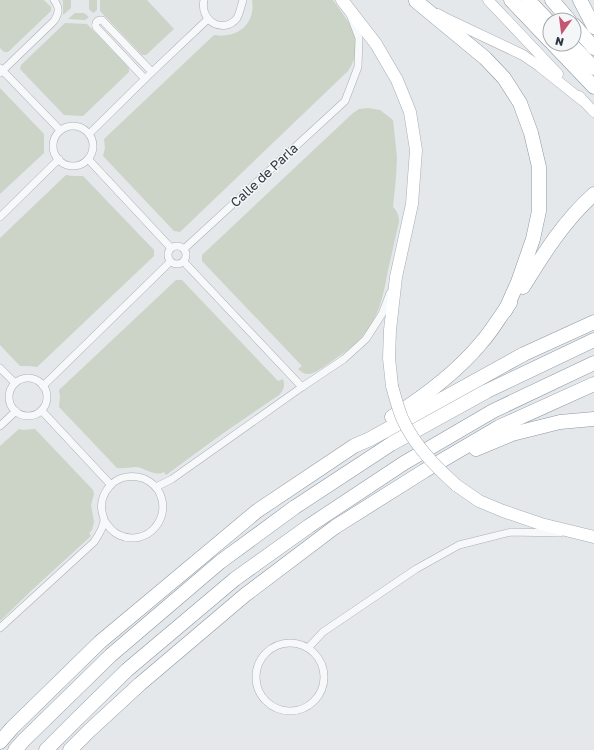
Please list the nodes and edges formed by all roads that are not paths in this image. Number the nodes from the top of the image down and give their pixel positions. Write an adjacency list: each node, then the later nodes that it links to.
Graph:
1 (54, 0): 23 (street)
2 (239, 0): 12 (street)
3 (243, 0): 12 (street)
4 (416, 0): 27 (main road); 40 (highway)
5 (488, 0): 27 (main road)
6 (511, 0): 17 (highway)
7 (528, 0): 14 (highway)
8 (552, 0): 13 (highway)
9 (580, 0): 16 (highway)
10 (203, 1): 15 (street)
11 (344, 3): 36 (street, Calle de Parla); 39 (main road)
12 (240, 12): 15 (street)
13 (562, 12)
14 (542, 15)
15 (208, 19): 24 (street)
16 (594, 27)
17 (542, 33)
18 (582, 34): 19 (highway)
19 (594, 48)
20 (561, 52): 26 (highway)
21 (579, 52): 22 (highway)
22 (594, 68)
23 (1, 70): 29 (street)
24 (152, 72): 25 (street); 25 (street)
25 (145, 79): 30 (street)
26 (594, 87)
27 (583, 101): 28 (main road)
28 (594, 112)
29 (60, 130): 30 (street); 31 (street)
30 (89, 134): 32 (street)
31 (59, 159): 32 (street); 34 (street)
32 (88, 160): 35 (street)
33 (594, 194): 40 (highway)
34 (2, 212)
35 (171, 248): 36 (street); 37 (street)
36 (184, 249): 38 (street)
37 (170, 262): 38 (street); 50 (street)
38 (184, 262): 51 (street)
39 (396, 277): 51 (street); 62 (main road, bridge)
40 (505, 311): 57 (highway)
41 (594, 322): 44 (highway)
42 (594, 328): 44 (highway)
43 (594, 340): 67 (highway)
44 (524, 354): 57 (highway)
45 (594, 363): 68 (highway)
46 (0, 368): 48 (street)
47 (594, 369): 56 (highway)
48 (15, 383): 50 (street); 53 (street)
49 (594, 384): 56 (highway)
50 (44, 386): 52 (street)
51 (302, 387): 60 (street)
52 (42, 410): 53 (street); 59 (street)
53 (16, 411): 55 (street)
54 (594, 419): 58 (highway)
55 (0, 426)
56 (499, 427): 58 (highway)
57 (354, 446): 66 (highway)
58 (424, 471): 69 (highway)
59 (111, 485): 60 (street); 61 (street)
60 (156, 487): 61 (street)
61 (104, 520): 64 (street)
62 (576, 533): 63 (main road); 65 (street)
63 (594, 538)
64 (0, 628)
65 (308, 648): 65 (street)
66 (0, 741)
67 (15, 750)
68 (46, 750)
69 (72, 750)

